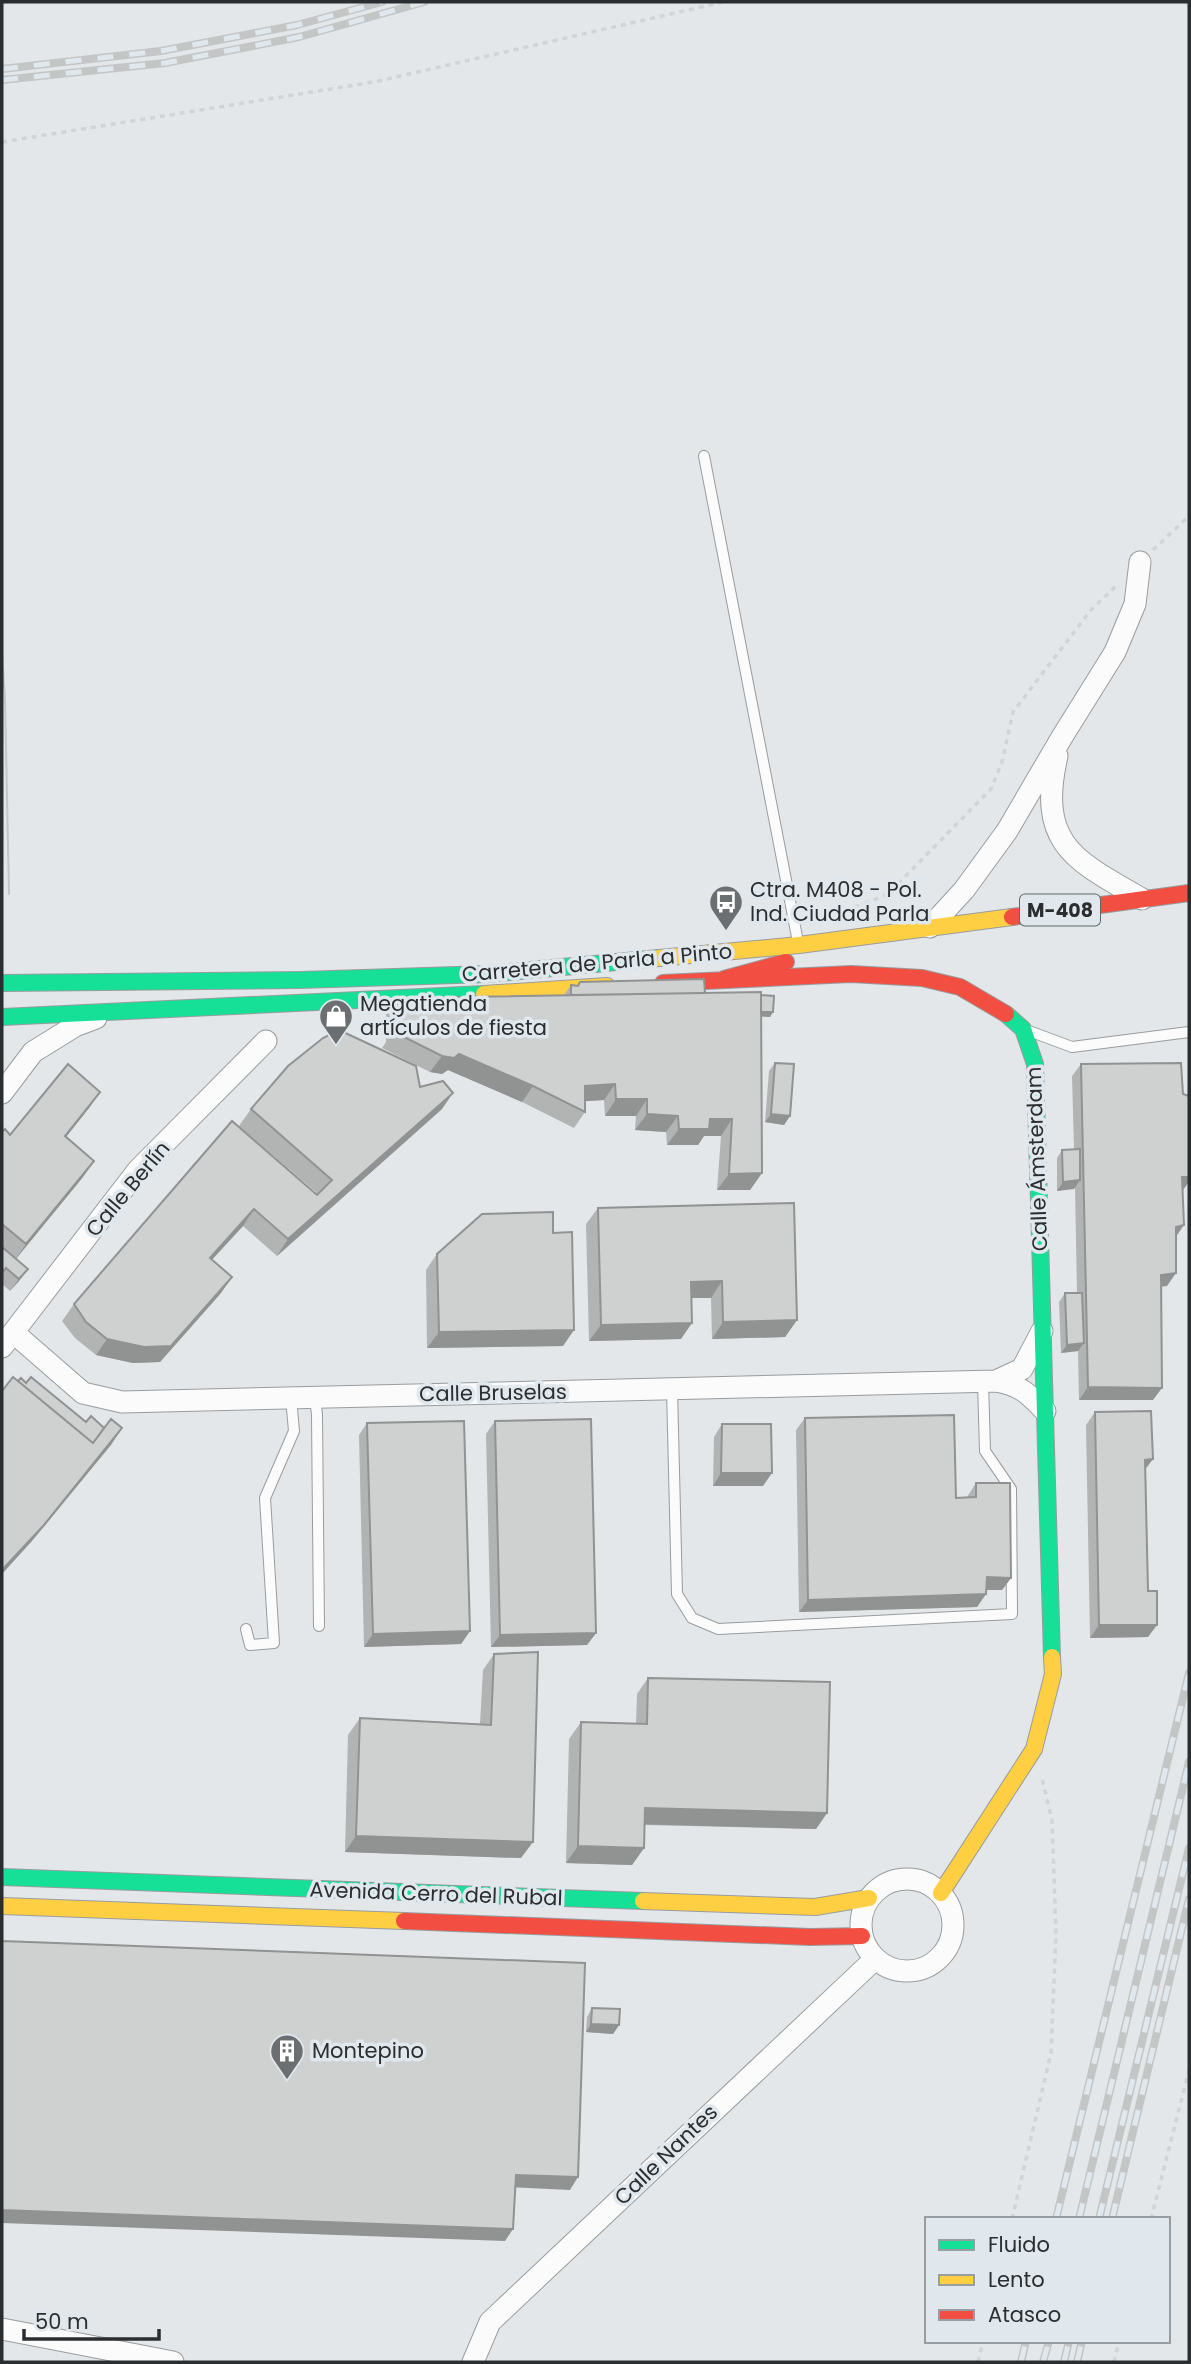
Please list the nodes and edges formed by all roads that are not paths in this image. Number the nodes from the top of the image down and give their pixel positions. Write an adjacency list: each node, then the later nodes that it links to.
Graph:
1 (704, 456): 8 (lane)
2 (1140, 562): 3 (street)
3 (1062, 737): 5 (street); 6 (street)
4 (1189, 893): 5 (street, Carretera de Parla a Pinto / M-408)
5 (1142, 899): 6 (street, Carretera de Parla a Pinto / M-408)
6 (930, 927): 7 (street, Carretera de Parla a Pinto / M-408)
7 (903, 931): 8 (street, Carretera de Parla a Pinto / M-408); 9 (street, M-408)
8 (799, 945): 10 (street, Carretera de Parla a Pinto / M-408)
9 (724, 979): 11 (street); 13 (street)
10 (2, 983)
11 (113, 1012): 12 (street); 16 (street)
12 (2, 1017)
13 (1023, 1029): 14 (lane); 17 (street, Calle Ámsterdam)
14 (1189, 1032)
15 (266, 1041): 18 (street, Calle Berlín)
16 (2, 1093)
17 (1042, 1329): 19 (street); 23 (street, Calle Ámsterdam)
18 (8, 1340): 21 (street, Calle Bruselas)
19 (990, 1382): 20 (street, Calle Bruselas); 20 (lane); 23 (street)
20 (672, 1389): 22 (street, Calle Bruselas)
21 (291, 1398): 22 (street, Calle Bruselas); 25 (lane)
22 (315, 1398): 24 (lane)
23 (1045, 1411): 27 (street, Calle Ámsterdam)
24 (318, 1626)
25 (246, 1629)
26 (2, 1877): 28 (street, Avenida Cerro del Rubal)
27 (941, 1893): 28 (street); 31 (street)
28 (869, 1898): 30 (street)
29 (2, 1906): 30 (street, Avenida Cerro del Rubal)
30 (862, 1936): 31 (street)
31 (875, 1959): 35 (street, Calle Nantes)
32 (2, 2329): 33 (street)
33 (141, 2359): 34 (street)
34 (173, 2362)
35 (472, 2362)

